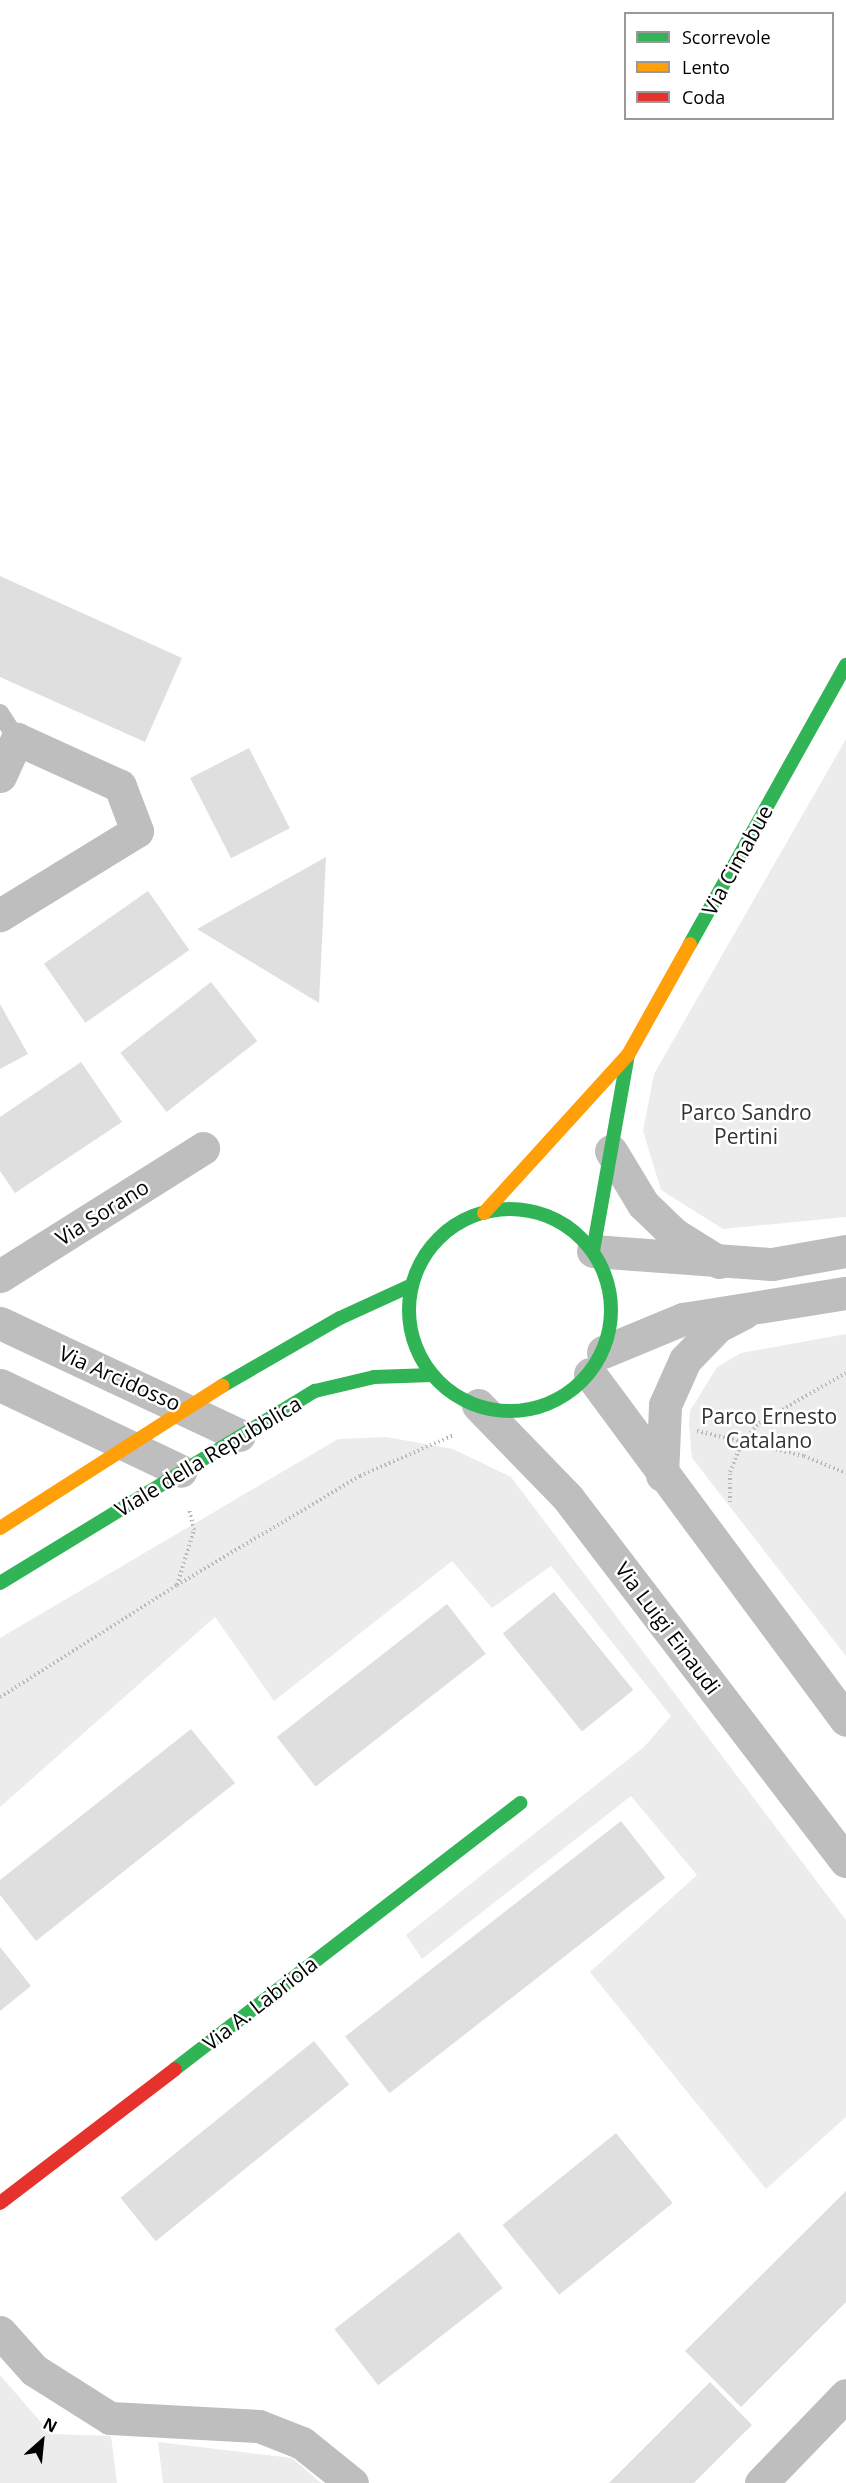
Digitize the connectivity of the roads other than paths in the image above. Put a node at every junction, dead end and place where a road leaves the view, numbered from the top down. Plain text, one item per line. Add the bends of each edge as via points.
1 (846, 665) edge
2 (9, 726) edge
3 (0, 776) edge
4 (0, 915) edge
5 (628, 1055) junction
6 (203, 1148) dead end
7 (611, 1151) junction
8 (484, 1213) junction
9 (592, 1251) junction
10 (846, 1251) edge
11 (720, 1263) junction
12 (0, 1275) edge
13 (412, 1285) junction
14 (846, 1293) edge
15 (759, 1305) junction
16 (0, 1323) edge
17 (596, 1363) junction
18 (432, 1375) junction
19 (0, 1385) edge
20 (478, 1405) junction
21 (184, 1408) junction
22 (239, 1435) junction
23 (131, 1446) junction
24 (663, 1475) junction
25 (184, 1487) junction
26 (0, 1528) edge
27 (0, 1583) edge
28 (846, 1720) edge
29 (520, 1803) dead end
30 (846, 1861) edge
31 (0, 2203) edge
32 (0, 2332) edge
33 (846, 2395) edge
34 (352, 2483) edge
35 (761, 2483) edge

1 - 5 main road, Via Cimabue
2 - 3 street
2 - 4 street via 120,786 137,831
5 - 7 main road, Via Cimabue
5 - 8 main road, Via Cimabue
6 - 12 street, Via Sorano
7 - 9 main road, Via Cimabue
7 - 11 street via 643,1204 674,1234
8 - 9 main road via 534,1212 557,1220
8 - 13 main road via 448,1231 433,1245
9 - 11 street
9 - 17 main road via 610,1294 611,1321
10 - 11 street via 772,1264
13 - 18 main road via 411,1327
13 - 21 main road via 340,1318
14 - 15 street
15 - 17 street via 683,1319
15 - 24 street via 718,1326 685,1360 665,1405
16 - 21 street, Via Arcidosso
17 - 20 main road via 552,1403 526,1411
17 - 24 street
18 - 20 main road
18 - 22 main road, Viale della Repubblica via 374,1377 315,1391
19 - 23 street
20 - 30 street, Via Luigi Einaudi via 568,1498
21 - 22 street, Via Arcidosso
21 - 23 main road
22 - 25 main road, Viale della Repubblica
23 - 25 street
23 - 26 main road
24 - 28 street
25 - 27 main road, Viale della Repubblica
29 - 31 main road, Via A. Labriola
32 - 34 street via 34,2370 110,2418 259,2426 303,2443
33 - 35 street

